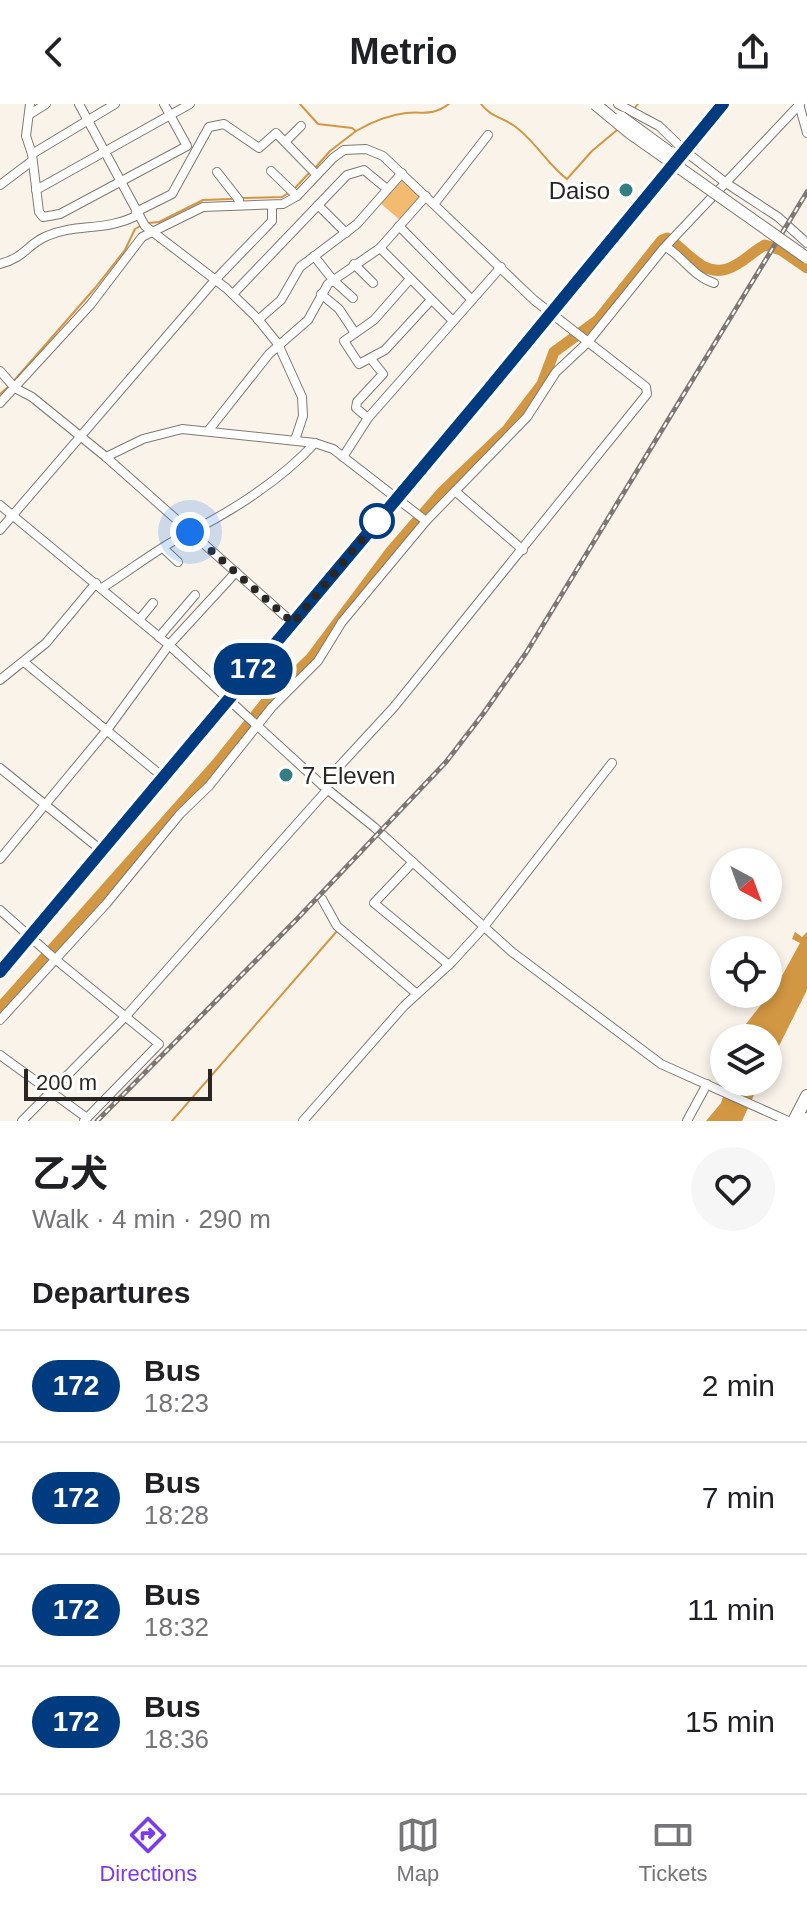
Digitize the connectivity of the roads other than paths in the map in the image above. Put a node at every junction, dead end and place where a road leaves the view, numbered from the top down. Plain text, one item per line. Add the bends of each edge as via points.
1 (46, 104) edge
2 (79, 104) edge
3 (115, 104) edge
4 (164, 104) edge
5 (190, 104) edge
6 (595, 104) edge
7 (605, 104) edge
8 (618, 104) edge
9 (723, 104) edge
10 (800, 104) edge
11 (30, 109) edge
12 (171, 116) junction
13 (88, 120) junction
14 (301, 126) dead end
15 (807, 133) edge
16 (488, 135) dead end
17 (285, 142) junction
18 (187, 146) junction
19 (686, 152) junction
20 (107, 153) junction
21 (193, 156) junction
22 (32, 158) junction
23 (271, 171) dead end
24 (217, 172) dead end
25 (402, 173) junction
26 (317, 175) junction
27 (122, 181) junction
28 (726, 183) junction
29 (0, 185) edge
30 (387, 189) junction
31 (36, 190) junction
32 (297, 196) junction
33 (426, 196) junction
34 (435, 203) junction
35 (240, 205) junction
36 (272, 205) junction
37 (318, 205) junction
38 (142, 221) junction
39 (399, 226) junction
40 (346, 233) junction
41 (807, 243) edge
42 (666, 247) junction
43 (380, 248) junction
44 (807, 250) edge
45 (314, 256) junction
46 (807, 258) edge
47 (0, 264) edge
48 (354, 264) junction
49 (501, 267) junction
50 (410, 279) junction
51 (215, 280) junction
52 (333, 280) junction
53 (373, 283) dead end
54 (714, 283) dead end
55 (233, 294) junction
56 (321, 294) junction
57 (353, 298) dead end
58 (431, 300) junction
59 (472, 300) junction
60 (551, 314) junction
61 (258, 320) junction
62 (453, 321) junction
63 (355, 333) junction
64 (588, 342) junction
65 (278, 344) junction
66 (371, 359) junction
67 (0, 371) edge
68 (12, 385) junction
69 (0, 403) edge
70 (368, 418) junction
71 (208, 431) junction
72 (80, 436) junction
73 (295, 440) junction
74 (315, 443) junction
75 (106, 457) junction
76 (343, 457) junction
77 (455, 491) junction
78 (396, 498) junction
79 (0, 505) edge
80 (12, 516) junction
81 (426, 521) junction
82 (0, 530) edge
83 (190, 532) junction
84 (164, 549) junction
85 (523, 550) junction
86 (178, 562) dead end
87 (236, 572) junction
88 (99, 586) junction
89 (195, 595) dead end
90 (153, 603) dead end
91 (139, 620) junction
92 (293, 623) junction
93 (159, 637) junction
94 (169, 645) junction
95 (24, 662) junction
96 (0, 680) edge
97 (228, 699) junction
98 (257, 727) junction
99 (107, 730) junction
100 (612, 763) dead end
101 (0, 768) edge
102 (163, 777) junction
103 (324, 787) junction
104 (46, 806) junction
105 (101, 850) junction
106 (0, 859) edge
107 (413, 862) junction
108 (322, 899) dead end
109 (0, 910) edge
110 (483, 928) junction
111 (30, 935) junction
112 (55, 959) junction
113 (449, 965) junction
114 (0, 972) edge
115 (417, 994) junction
116 (126, 1016) junction
117 (0, 1020) edge
118 (0, 1055) edge
119 (710, 1085) joint
120 (50, 1092) junction
121 (734, 1096) edge
122 (807, 1096) edge
123 (86, 1119) edge
124 (22, 1121) edge
125 (303, 1121) edge
126 (687, 1121) edge
127 (791, 1121) edge

1 - 11 street
2 - 13 street
3 - 13 street
4 - 12 street
5 - 12 street
6 - 46 main road, bridge
7 - 44 main road, bridge
8 - 19 street via 659,126
9 - 19 main road
10 - 15 street
10 - 28 street
11 - 22 street via 26,136
12 - 18 street
12 - 20 street
13 - 20 street
13 - 22 street
14 - 17 street
16 - 34 street
17 - 21 street via 276,133 259,148 224,124 209,127
17 - 26 street
18 - 21 street
18 - 27 street
19 - 28 street
19 - 60 main road
20 - 27 street
20 - 31 street
21 - 38 street via 172,194
22 - 29 street
22 - 31 street
23 - 32 street
24 - 35 street
25 - 26 street via 383,156 354,149 344,150
25 - 30 street
25 - 33 street
26 - 32 street
27 - 31 street via 60,214 43,217
27 - 38 street
28 - 41 street
28 - 42 street
30 - 37 street via 369,172 357,170
30 - 40 street
32 - 36 street
33 - 34 street
33 - 39 street
34 - 49 street
35 - 36 street
35 - 38 street
36 - 51 street via 272,221
37 - 40 street
37 - 55 street
38 - 47 street via 49,234 21,257
38 - 51 street
38 - 68 street via 137,242 91,304
39 - 43 street
39 - 59 street
40 - 45 street
42 - 54 street via 697,276
42 - 64 street
43 - 48 street
43 - 50 street
45 - 52 street
45 - 61 street via 300,267 281,300
48 - 52 street
48 - 53 street
49 - 59 street
49 - 60 street
50 - 58 street
50 - 63 street via 374,320
51 - 55 street
51 - 72 street
52 - 56 street
52 - 57 street
55 - 61 street
56 - 63 street
56 - 65 street via 308,320
58 - 62 street
58 - 66 street
59 - 62 street
60 - 64 street
60 - 78 main road
61 - 65 street
62 - 70 street
63 - 66 street via 344,341 359,364
64 - 77 street via 556,372 527,417
64 - 85 street via 648,390
65 - 71 street
65 - 73 street via 302,397 303,416
66 - 70 street via 383,374 357,402 356,408
67 - 68 street
68 - 69 street
68 - 72 street
70 - 76 street
71 - 73 street
71 - 75 street via 162,432
72 - 75 street
72 - 80 street
73 - 74 street
74 - 76 street
74 - 83 street via 220,517
75 - 83 street
76 - 78 street
77 - 81 street
77 - 85 street
78 - 81 street
78 - 92 main road
79 - 80 street
80 - 82 street
80 - 88 street
81 - 98 street via 342,622 318,661
83 - 84 street
83 - 87 street
84 - 86 street
84 - 88 street
85 - 103 street
87 - 92 street
87 - 94 street
88 - 91 street
88 - 95 street
89 - 93 street
90 - 91 street
91 - 93 street
92 - 97 main road
93 - 94 street
94 - 97 street
94 - 99 street
95 - 96 street
95 - 99 street
97 - 98 street
97 - 102 main road
98 - 103 street
98 - 112 street
99 - 102 street
99 - 104 street
100 - 110 street
101 - 104 street
102 - 105 main road
103 - 107 street
103 - 116 street
104 - 105 street
104 - 106 street
105 - 111 main road
107 - 110 street
107 - 113 street via 374,903
108 - 115 street via 337,926
109 - 111 street
110 - 113 street
110 - 119 street via 644,1052
111 - 112 street
111 - 114 main road
112 - 116 street
112 - 117 street
113 - 115 street
115 - 125 street
116 - 120 street
116 - 123 street via 159,1047
118 - 120 street
119 - 126 street
120 - 123 street
120 - 124 street
121 - 127 street
122 - 127 highway

